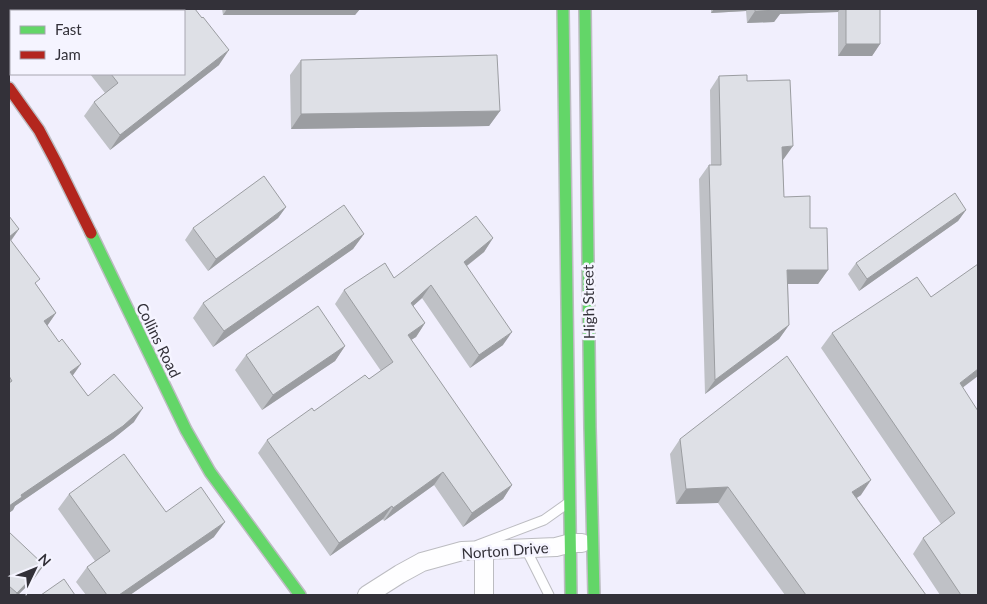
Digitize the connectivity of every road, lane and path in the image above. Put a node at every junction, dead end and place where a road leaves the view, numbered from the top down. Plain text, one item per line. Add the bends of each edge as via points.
1 (564, 9) edge
2 (584, 9) edge
3 (9, 88) edge
4 (570, 501) junction
5 (571, 543) junction
6 (592, 543) junction
7 (526, 548) junction
8 (484, 550) junction
9 (462, 551) junction
10 (300, 595) edge
11 (368, 595) edge
12 (484, 595) edge
13 (548, 595) edge
14 (571, 595) edge
15 (594, 595) edge

1 - 4 main road, High Street
2 - 6 main road, High Street
3 - 10 main road, Collins Road via 39,130 56,162 186,430 210,472
4 - 5 main road, High Street
4 - 9 lane via 544,520
5 - 6 street, Norton Drive
5 - 7 street, Norton Drive
5 - 14 main road, High Street
6 - 15 main road, High Street
7 - 8 street, Norton Drive
7 - 13 lane
8 - 9 street, Norton Drive
8 - 12 street
9 - 11 street, Norton Drive via 422,562

